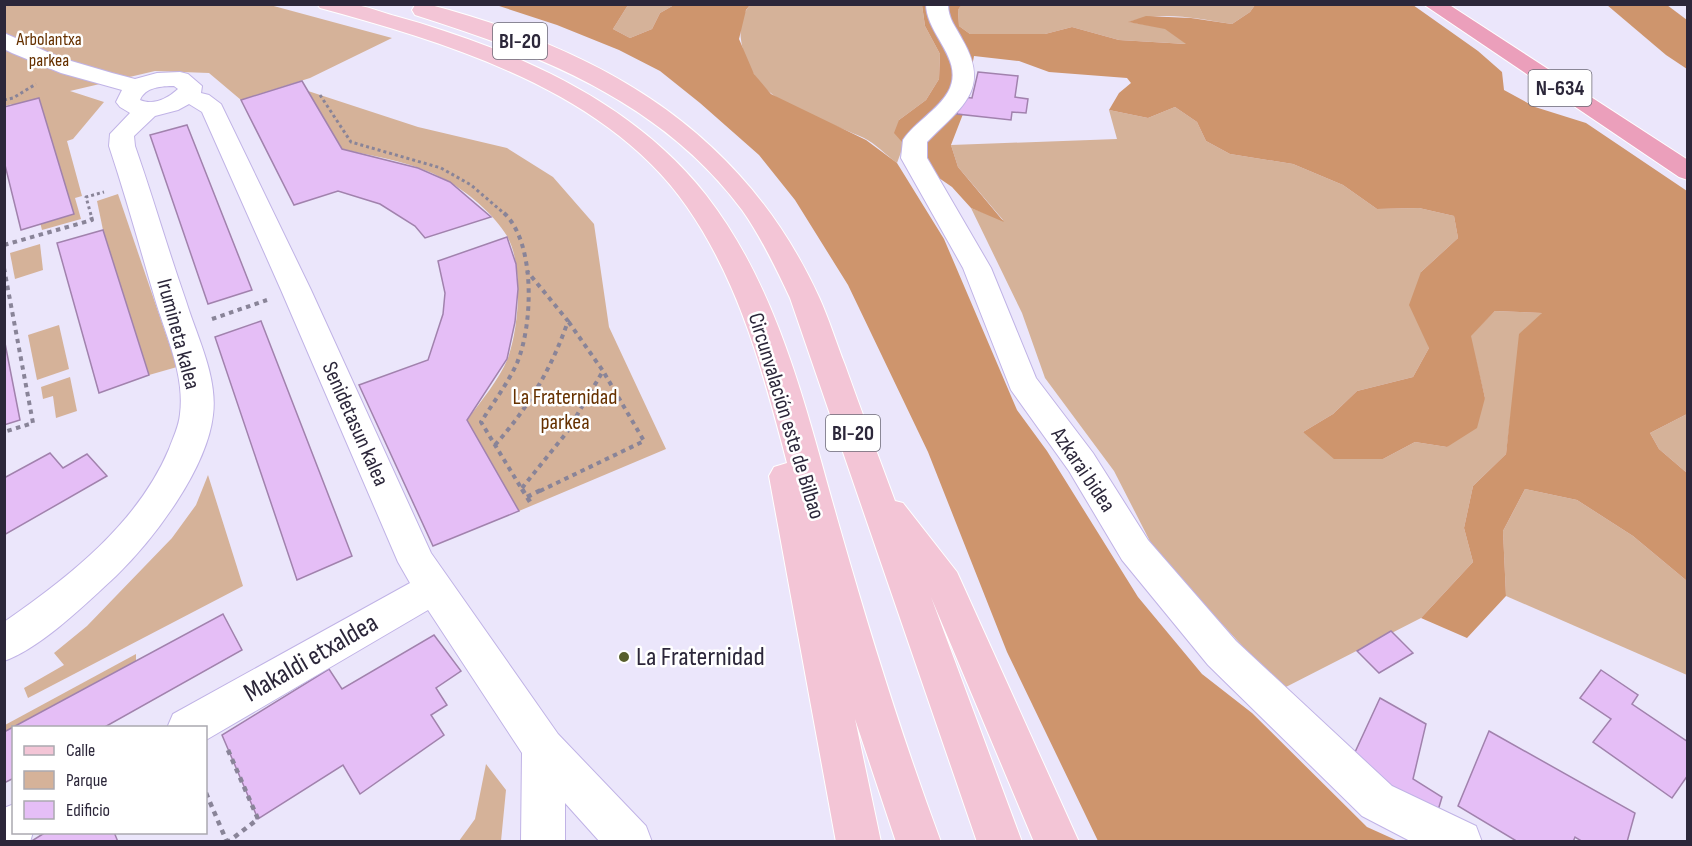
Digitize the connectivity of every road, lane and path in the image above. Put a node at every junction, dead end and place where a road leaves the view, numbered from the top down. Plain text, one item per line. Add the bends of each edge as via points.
1 (327, 4) edge
2 (937, 4) edge
3 (1433, 4) edge
4 (1467, 4) edge
5 (407, 13) edge
6 (4, 40) edge
7 (36, 84) dead end
8 (320, 95) dead end
9 (143, 98) junction
10 (4, 100) edge
11 (1688, 146) edge
12 (1688, 172) edge
13 (92, 220) dead end
14 (4, 245) edge
15 (4, 268) edge
16 (527, 271) junction
17 (743, 285) junction
18 (277, 297) dead end
19 (568, 321) junction
20 (180, 330) junction
21 (603, 370) junction
22 (4, 432) edge
23 (495, 445) junction
24 (522, 488) junction
25 (873, 491) junction
26 (527, 497) junction
27 (532, 505) dead end
28 (434, 588) junction
29 (4, 644) edge
30 (192, 726) edge
31 (226, 746) dead end
32 (543, 748) junction
33 (207, 795) edge
34 (227, 842) edge
35 (543, 842) edge
36 (630, 842) edge
37 (859, 842) edge
38 (918, 842) edge
39 (1000, 842) edge
40 (1057, 842) edge
41 (1460, 842) edge

1 - 5 main road, Circunvalación este de Bilbao / BI-20
2 - 41 street, Azkarai bidea via 940,22 961,57 963,91 915,140 914,158 977,268 1022,382 1081,462 1136,550 1222,653 1377,801
3 - 12 highway, N-634
4 - 11 highway, N-634
5 - 17 main road, Circunvalación este de Bilbao / BI-20 via 466,47 582,100 624,129 664,162 697,198 725,242
5 - 25 main road, Circunvalación este de Bilbao / BI-20 via 527,43 615,84 651,107 719,166 766,226 805,298
6 - 9 street via 22,51
7 - 10 path
8 - 16 path via 351,142 441,168 491,201 509,218 519,237
9 - 20 street, Irumineta kalea via 122,134 122,146
9 - 28 street, Senidetasun kalea via 169,105 186,96 201,100 212,109 416,562
13 - 14 path
15 - 22 path via 33,423
16 - 19 path
16 - 23 path via 527,326 517,363 482,422
17 - 37 main road via 770,392
17 - 38 main road, Circunvalación este de Bilbao / BI-20 via 769,345 879,726
18 - 20 path
19 - 21 path
19 - 23 path via 560,346 523,415
20 - 29 street, Irumineta kalea via 193,372 197,413 185,452 164,493 96,572 57,607
21 - 24 path via 549,460
21 - 26 path via 644,441
23 - 24 path
24 - 26 path
25 - 39 main road, Circunvalación este de Bilbao / BI-20
25 - 40 main road via 944,583
26 - 27 path
28 - 30 street, Makaldi etxaldea
28 - 32 street, Senidetasun kalea
31 - 34 path via 258,819
32 - 35 street
32 - 36 street, Senidetasun kalea
33 - 34 path

